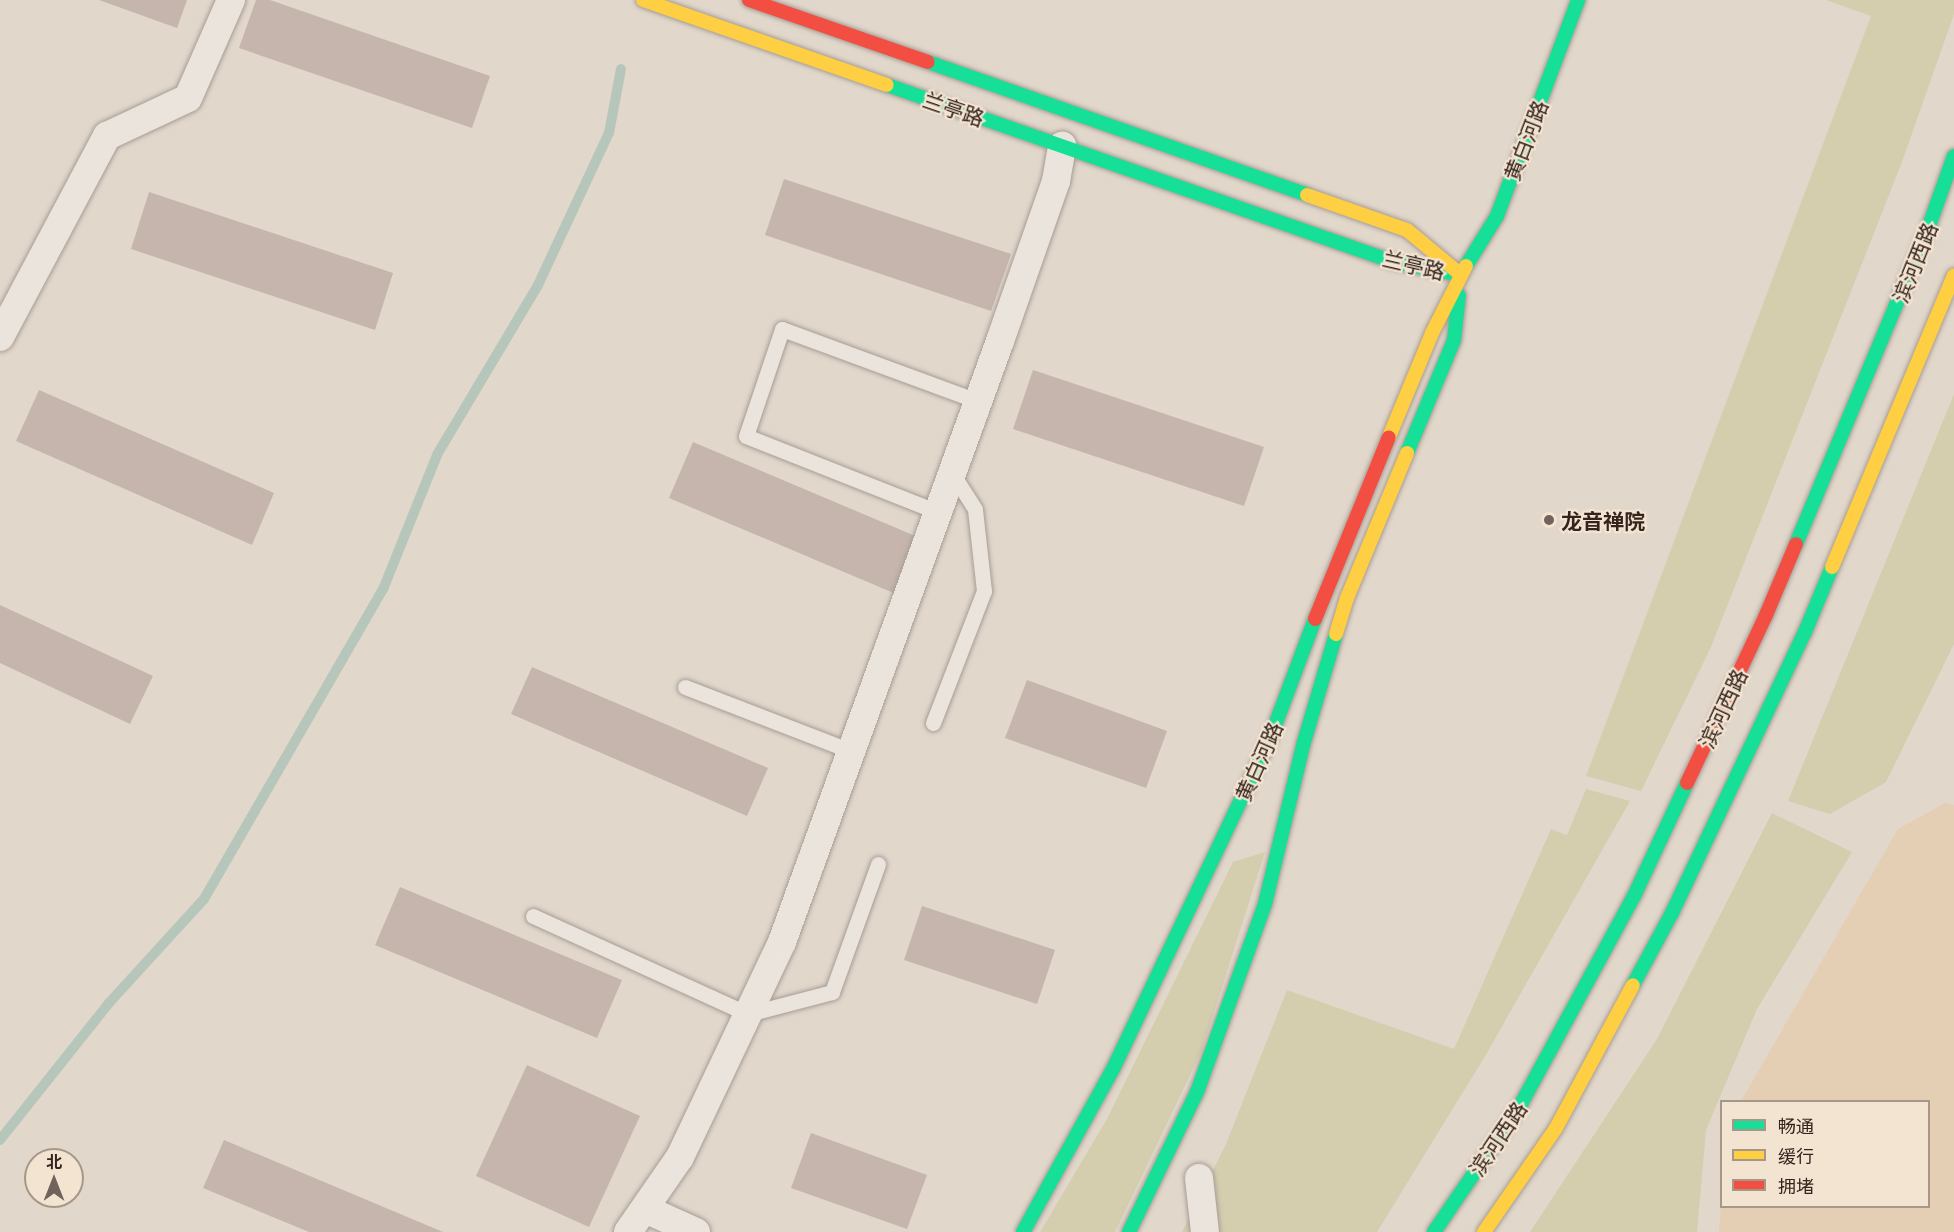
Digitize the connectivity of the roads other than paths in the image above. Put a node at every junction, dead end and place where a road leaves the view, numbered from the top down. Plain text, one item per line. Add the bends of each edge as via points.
1 (231, 0) edge
2 (643, 0) edge
3 (749, 0) edge
4 (1578, 0) edge
5 (1062, 146) junction
6 (1954, 156) edge
7 (1470, 234) dead end
8 (1461, 275) junction
9 (1954, 275) edge
10 (0, 337) edge
11 (978, 401) junction
12 (952, 473) junction
13 (938, 512) junction
14 (685, 687) dead end
15 (933, 723) dead end
16 (851, 751) junction
17 (878, 864) dead end
18 (533, 916) dead end
19 (748, 1014) junction
20 (1199, 1178) dead end
21 (645, 1209) junction
22 (628, 1232) edge
23 (696, 1232) edge
24 (1023, 1232) edge
25 (1129, 1232) edge
26 (1205, 1232) edge
27 (1434, 1232) edge
28 (1485, 1232) edge

1 - 10 street via 188,98 107,136
2 - 5 street, 兰亭路
3 - 8 street, 兰亭路 via 1407,230
4 - 8 street, 黄白河路 via 1497,216
5 - 8 street, 兰亭路 via 1394,262
5 - 11 street via 1056,181
6 - 27 street, 滨河西路 via 1930,223 1766,615 1635,894 1520,1106
7 - 8 street, 黄白河路
8 - 24 street, 黄白河路 via 1409,386 1271,736 1114,1067
8 - 25 street, 黄白河路 via 1454,340 1347,598 1304,742 1265,904 1197,1092
9 - 28 street, 滨河西路 via 1805,632 1672,913 1556,1128
11 - 12 street
11 - 13 lane via 782,329 747,436
12 - 13 street
12 - 15 lane via 975,509 984,591
13 - 16 street
14 - 16 lane
16 - 19 street via 782,942
17 - 19 lane via 832,992
18 - 19 lane
19 - 21 street via 681,1157
20 - 26 street
21 - 22 street
21 - 23 street

